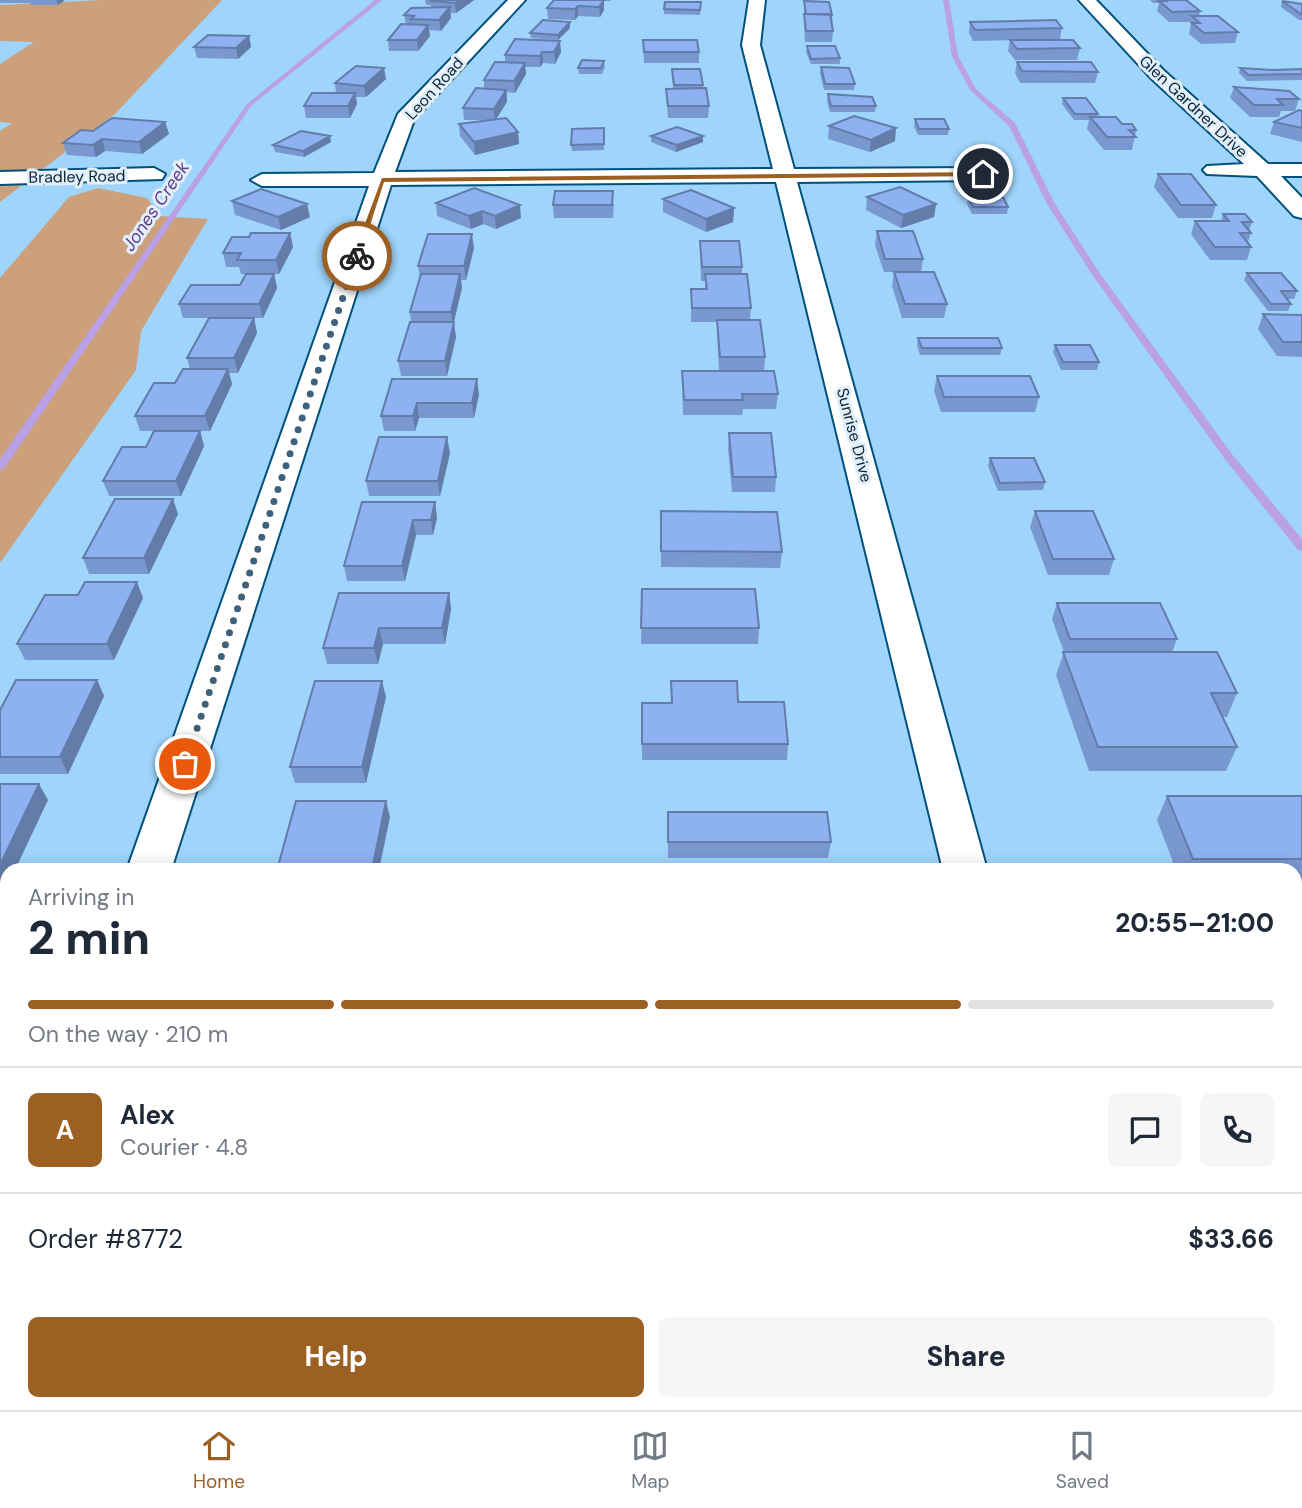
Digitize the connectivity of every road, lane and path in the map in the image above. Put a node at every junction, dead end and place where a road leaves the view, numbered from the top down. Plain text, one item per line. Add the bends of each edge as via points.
1 (517, 0) edge
2 (757, 0) edge
3 (1087, 0) edge
4 (1214, 170) dead end
5 (1263, 170) junction
6 (1302, 170) edge
7 (154, 174) dead end
8 (983, 174) dead end
9 (787, 176) junction
10 (0, 178) edge
11 (262, 180) dead end
12 (382, 180) junction
13 (1302, 211) edge
14 (151, 863) edge
15 (963, 863) edge

1 - 12 street, Leon Road via 405,118
2 - 9 street, Sunrise Drive via 751,45
3 - 5 street, Glen Gardner Drive via 1157,74
4 - 5 street
5 - 6 street
5 - 13 street, Glen Gardner Drive
7 - 10 street, Bradley Road
8 - 9 street
9 - 12 street
9 - 15 street, Sunrise Drive
11 - 12 street
12 - 14 street, Leon Road

